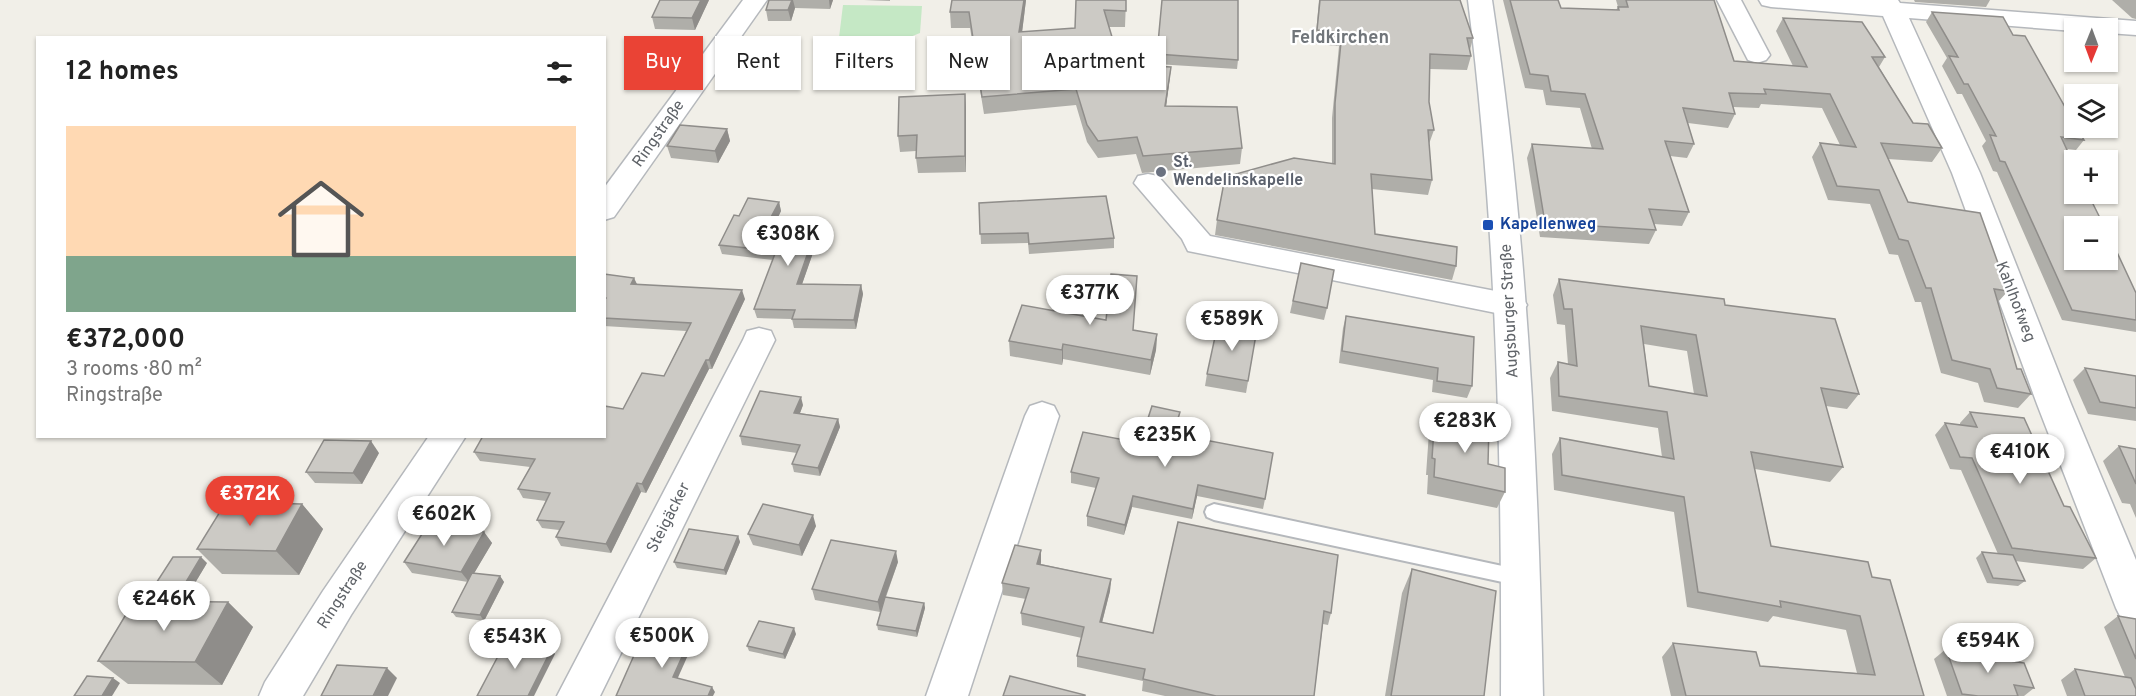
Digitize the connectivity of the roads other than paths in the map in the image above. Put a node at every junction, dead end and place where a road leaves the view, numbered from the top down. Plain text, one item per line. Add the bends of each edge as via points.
1 (755, 0) edge
2 (1480, 0) edge
3 (1729, 0) edge
4 (1772, 0) edge
5 (2092, 0) edge
6 (1890, 5) edge
7 (2129, 28) edge
8 (1756, 55) dead end
9 (1148, 183) dead end
10 (606, 207) edge
11 (1511, 305) junction
12 (759, 340) dead end
13 (1042, 416) dead end
14 (448, 438) edge
15 (1214, 513) dead end
16 (1522, 578) junction
17 (2136, 609) edge
18 (280, 696) edge
19 (578, 696) edge
20 (947, 696) edge
21 (1522, 696) edge

1 - 10 street, Ringstraße
2 - 11 street, Augsburger Straße via 1494,90
3 - 8 street
4 - 6 street
5 - 7 street
6 - 7 street
6 - 17 street, Kahlhofweg via 1966,173
9 - 11 street via 1199,244
11 - 16 street, Augsburger Straße
12 - 19 street, Steigäcker
13 - 20 street
14 - 18 street, Ringstraße
15 - 16 lane
16 - 21 street, Augsburger Straße

